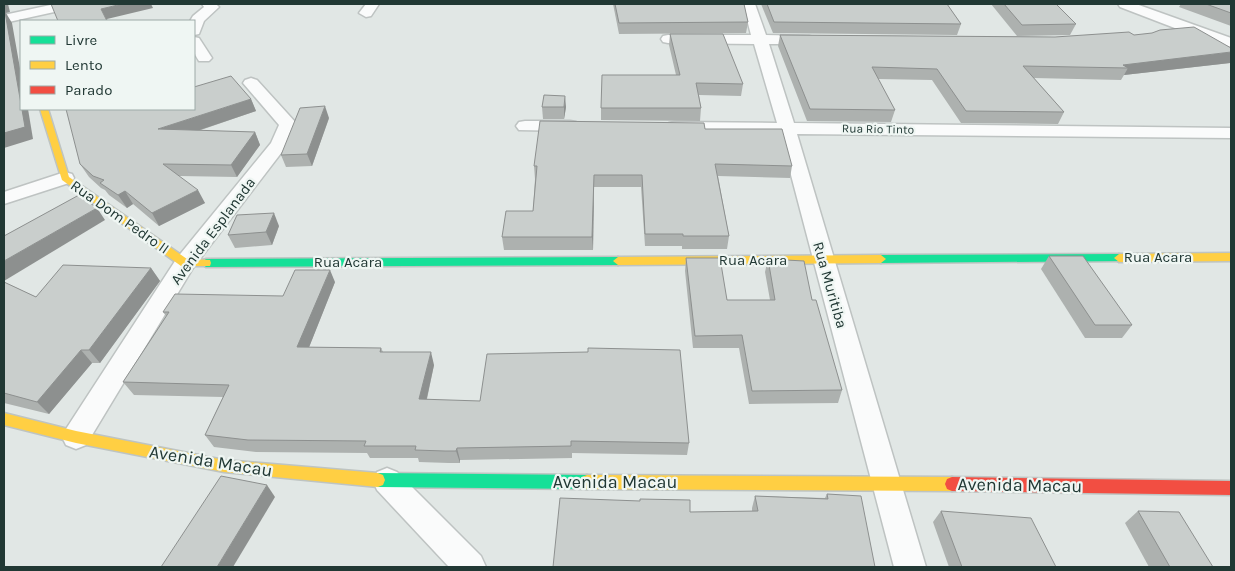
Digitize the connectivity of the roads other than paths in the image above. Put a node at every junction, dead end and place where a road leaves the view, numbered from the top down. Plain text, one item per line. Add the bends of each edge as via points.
1 (72, 4) edge
2 (208, 4) edge
3 (749, 4) edge
4 (1125, 4) edge
5 (4, 5) edge
6 (10, 18) edge
7 (195, 28) edge
8 (1198, 32) junction
9 (20, 33) edge
10 (1168, 34) edge
11 (668, 39) edge
12 (758, 40) junction
13 (826, 40) edge
14 (195, 43) edge
15 (1231, 43) edge
16 (204, 58) dead end
17 (251, 83) dead end
18 (44, 110) edge
19 (525, 126) dead end
20 (583, 126) edge
21 (661, 127) edge
22 (787, 128) junction
23 (1231, 133) edge
24 (65, 178) junction
25 (4, 198) edge
26 (1231, 257) edge
27 (822, 259) junction
28 (185, 264) junction
29 (4, 419) edge
30 (76, 437) junction
31 (387, 481) junction
32 (886, 483) junction
33 (1231, 488) edge
34 (470, 567) edge
35 (910, 567) edge

1 - 6 street
2 - 7 street via 212,7 198,19
3 - 12 street, Rua Muritiba
4 - 8 street
5 - 6 street
6 - 9 street
8 - 10 street
8 - 15 street
11 - 12 street
12 - 13 street
12 - 22 street, Rua Muritiba
14 - 16 street
17 - 28 street, Avenida Esplanada via 288,124 279,144
18 - 24 street, Rua Dom Pedro II
19 - 20 street
21 - 22 street, Rua Rio Tinto
22 - 23 street, Rua Rio Tinto
22 - 27 street, Rua Muritiba
24 - 25 street
24 - 28 street, Rua Dom Pedro II
26 - 27 street, Rua Acara
27 - 28 street, Rua Acara
27 - 32 street, Rua Muritiba
28 - 30 street, Avenida Esplanada
29 - 30 street, Avenida Macau
30 - 31 street, Avenida Macau via 224,466
31 - 32 street, Avenida Macau
31 - 34 street
32 - 33 street, Avenida Macau
32 - 35 street, Rua Muritiba

